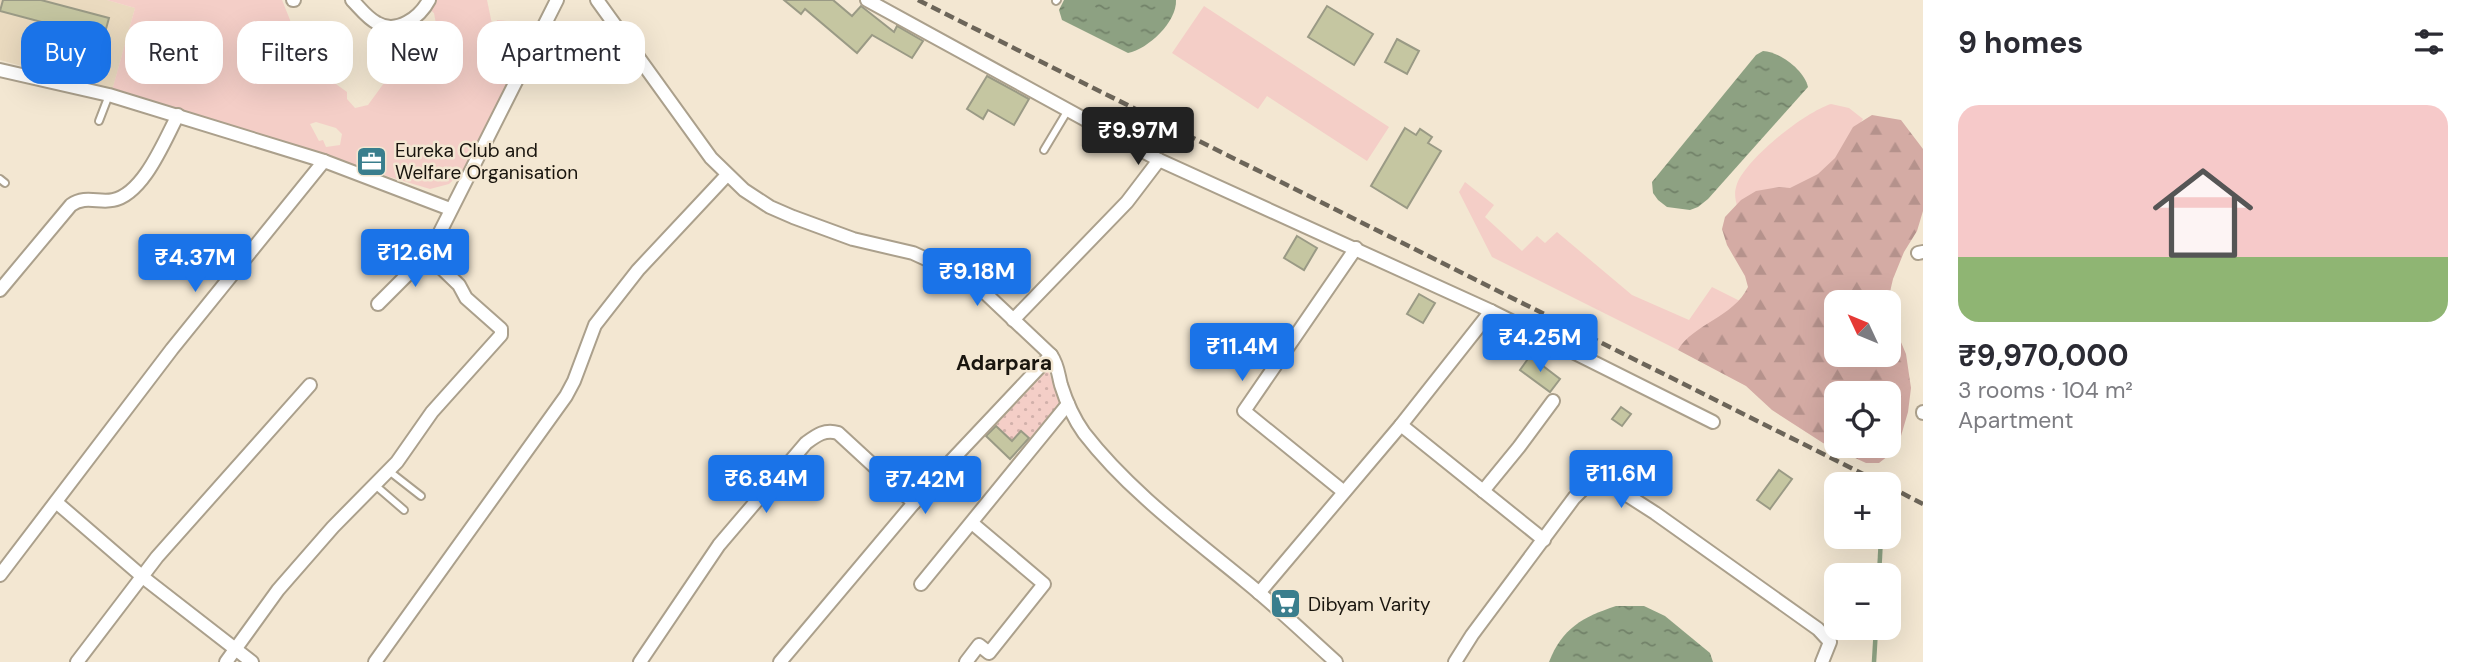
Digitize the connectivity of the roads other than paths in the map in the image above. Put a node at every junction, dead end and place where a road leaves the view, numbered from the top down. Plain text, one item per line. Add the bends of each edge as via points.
1 (352, 0) edge
2 (429, 0) edge
3 (557, 0) edge
4 (597, 0) edge
5 (867, 0) edge
6 (0, 70) edge
7 (109, 94) junction
8 (1068, 110) junction
9 (178, 115) junction
10 (99, 121) dead end
11 (1044, 150) dead end
12 (1159, 160) junction
13 (324, 161) junction
14 (727, 174) junction
15 (450, 209) junction
16 (1356, 248) junction
17 (430, 252) junction
18 (0, 290) edge
19 (378, 304) dead end
20 (1491, 312) junction
21 (1013, 320) junction
22 (1051, 355) junction
23 (310, 385) dead end
24 (1553, 401) dead end
25 (1068, 404) junction
26 (1713, 422) dead end
27 (1401, 425) junction
28 (389, 471) junction
29 (375, 485) junction
30 (1483, 491) junction
31 (1344, 492) junction
32 (421, 496) dead end
33 (56, 502) junction
34 (914, 503) junction
35 (404, 510) dead end
36 (972, 523) junction
37 (1544, 540) junction
38 (0, 575) edge
39 (144, 578) junction
40 (920, 584) dead end
41 (1259, 593) junction
42 (237, 648) junction
43 (1330, 660) edge
44 (77, 662) edge
45 (226, 662) edge
46 (252, 662) edge
47 (375, 662) edge
48 (640, 662) edge
49 (780, 662) edge
50 (966, 662) edge
51 (1455, 662) edge
52 (1822, 662) edge

1 - 2 street via 387,27 415,18
3 - 15 street
4 - 14 street
5 - 8 street
6 - 7 street
7 - 9 street
7 - 10 lane
8 - 11 lane
8 - 12 street
9 - 13 street
9 - 18 street via 140,182 113,200 78,200 71,205
12 - 16 street
12 - 21 street via 1128,202
13 - 15 street
13 - 33 street
14 - 21 street via 770,207 793,217 940,264 983,291
14 - 47 street via 638,270 595,325 559,406
15 - 17 street
16 - 20 street
16 - 31 street via 1244,411
17 - 19 street
17 - 28 street via 466,298 502,331 432,412
20 - 26 street
20 - 27 street
21 - 22 street
22 - 25 street
22 - 34 street
23 - 39 street
24 - 30 street
25 - 36 street
25 - 41 street via 1082,429 1114,466
27 - 30 street
27 - 31 street
28 - 29 street
28 - 32 lane
29 - 35 lane
29 - 42 street via 278,590
30 - 37 street
31 - 41 street
33 - 38 street
33 - 39 street
34 - 48 street via 838,433 820,433 806,443 719,545
34 - 49 street
36 - 40 street
36 - 50 street via 1044,584 989,653 979,645
37 - 51 street
37 - 52 street via 1582,489 1596,480 1608,482 1818,628 1829,642
39 - 42 street
39 - 44 street
41 - 43 street
42 - 45 street
42 - 46 street

